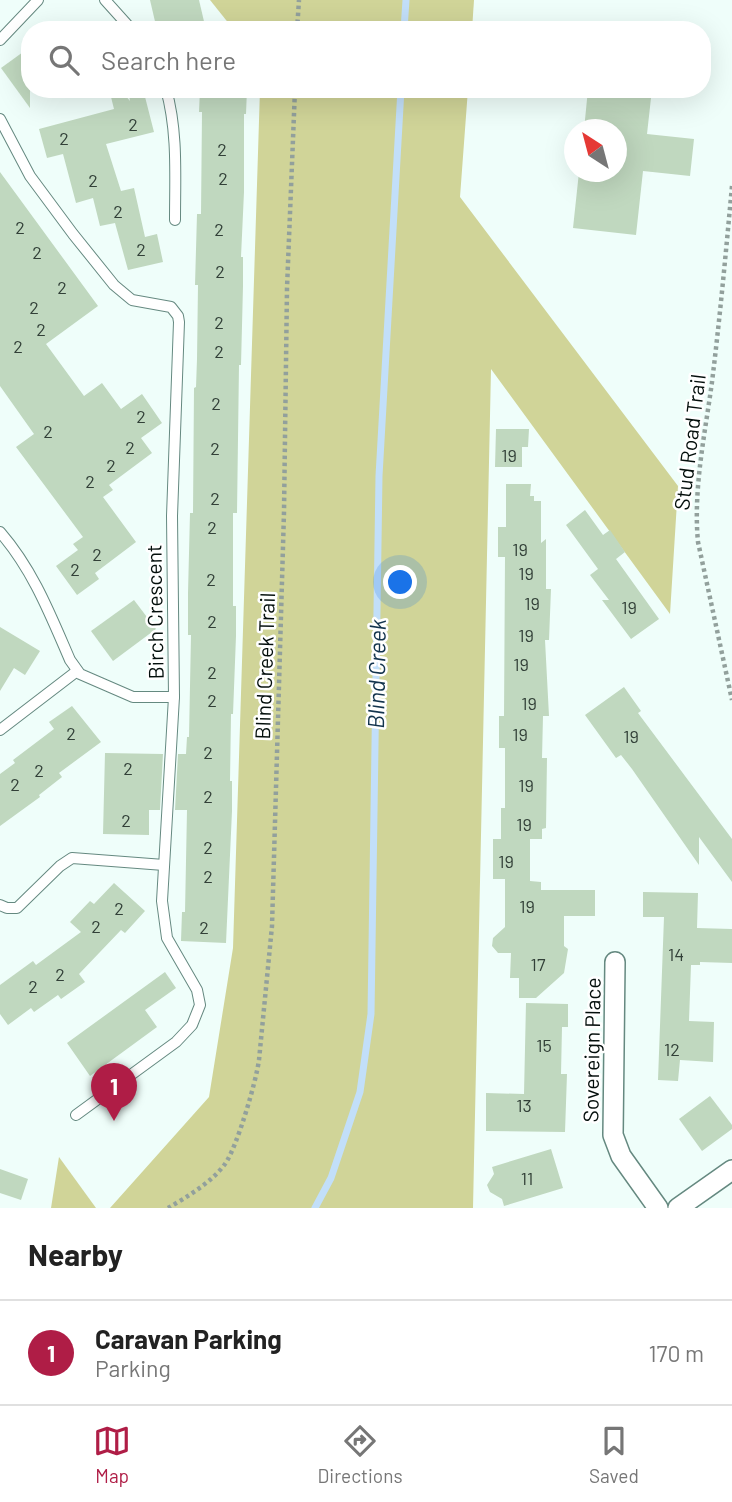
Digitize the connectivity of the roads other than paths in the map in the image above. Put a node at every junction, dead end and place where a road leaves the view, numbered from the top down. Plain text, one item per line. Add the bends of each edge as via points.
1 (38, 0) edge
2 (105, 0) edge
3 (124, 21) edge
4 (0, 40) edge
5 (169, 98) edge
6 (0, 119) edge
7 (174, 220) dead end
8 (0, 532) edge
9 (77, 670) junction
10 (174, 697) junction
11 (0, 730) edge
12 (164, 865) junction
13 (0, 905) edge
14 (615, 962) dead end
15 (76, 1115) dead end
16 (732, 1170) edge
17 (658, 1208) edge
18 (678, 1208) edge

1 - 4 lane
2 - 3 lane
5 - 7 lane via 175,138
6 - 10 lane, Birch Crescent via 30,176 114,285 132,300 165,305 178,316 172,516
8 - 9 lane via 26,564
9 - 10 lane via 133,697
9 - 11 lane
10 - 12 lane, Birch Crescent
12 - 13 lane via 72,858 17,908
12 - 15 lane, Birch Crescent via 165,932 197,990 197,1016 176,1042
14 - 17 street, Sovereign Place via 613,1135 621,1156
16 - 18 street

